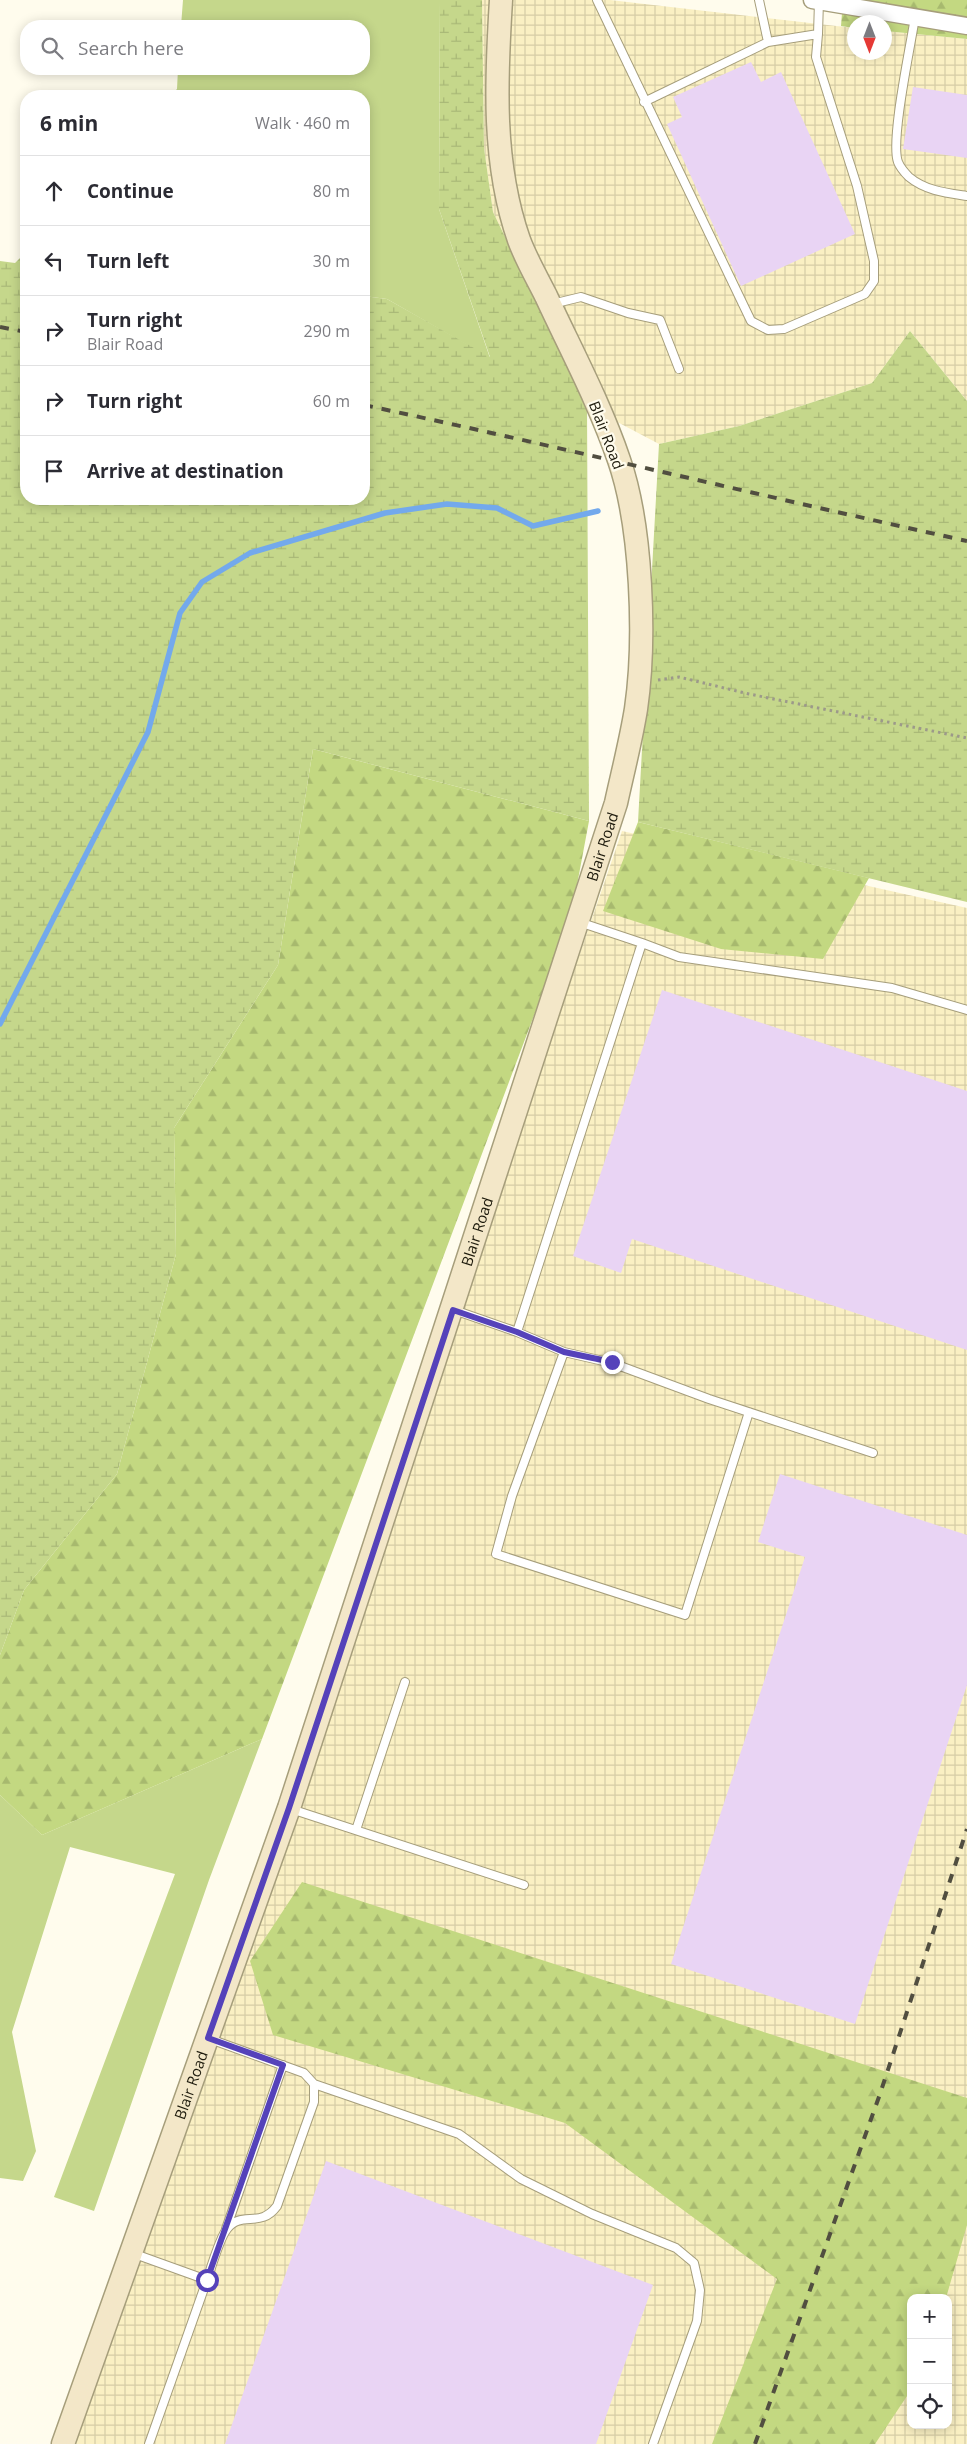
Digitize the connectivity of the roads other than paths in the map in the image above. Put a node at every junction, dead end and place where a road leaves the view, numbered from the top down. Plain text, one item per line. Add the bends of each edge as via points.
1 (500, 0) edge
2 (597, 0) edge
3 (760, 0) edge
4 (815, 1) edge
5 (915, 17) junction
6 (967, 26) edge
7 (818, 34) junction
8 (768, 42) junction
9 (644, 102) junction
10 (967, 196) edge
11 (550, 305) junction
12 (679, 369) dead end
13 (579, 922) junction
14 (642, 943) junction
15 (967, 1010) edge
16 (453, 1310) junction
17 (517, 1332) junction
18 (564, 1352) junction
19 (749, 1412) junction
20 (873, 1453) dead end
21 (405, 1682) dead end
22 (289, 1808) junction
23 (356, 1830) junction
24 (524, 1886) dead end
25 (208, 2038) junction
26 (283, 2065) junction
27 (314, 2084) junction
28 (226, 2229) junction
29 (132, 2253) junction
30 (207, 2280) junction
31 (64, 2444) edge
32 (149, 2444) edge
33 (653, 2444) edge

1 - 11 street, Blair Road via 497,63 502,169 520,241
2 - 9 lane
3 - 8 lane
4 - 5 street
4 - 7 lane
5 - 6 street
5 - 10 lane via 897,128 898,161 908,177 921,185 934,191
7 - 8 lane
7 - 9 lane via 816,57 857,186 874,260 874,280 865,294 784,329 768,330 751,321
8 - 9 lane
11 - 12 lane via 581,298 660,320
11 - 13 street, Blair Road via 620,461 638,558 640,604 636,707 616,803
13 - 14 lane
13 - 16 street, Blair Road
14 - 15 lane via 679,958 892,988
14 - 17 lane
16 - 17 lane
16 - 22 street, Blair Road
17 - 18 lane
18 - 19 lane via 612,1362
18 - 19 lane via 512,1496 496,1554 685,1615
19 - 20 lane
21 - 23 lane
22 - 23 lane
22 - 25 street, Blair Road
23 - 24 lane
25 - 26 lane
25 - 29 street, Blair Road
26 - 27 lane via 304,2072
26 - 28 lane
27 - 28 lane via 314,2102 277,2206 270,2215 237,2221
27 - 33 lane via 459,2134 521,2179 592,2214 676,2248 694,2263 700,2290 697,2321
28 - 30 lane
29 - 30 lane
29 - 31 street, Blair Road
30 - 32 lane

